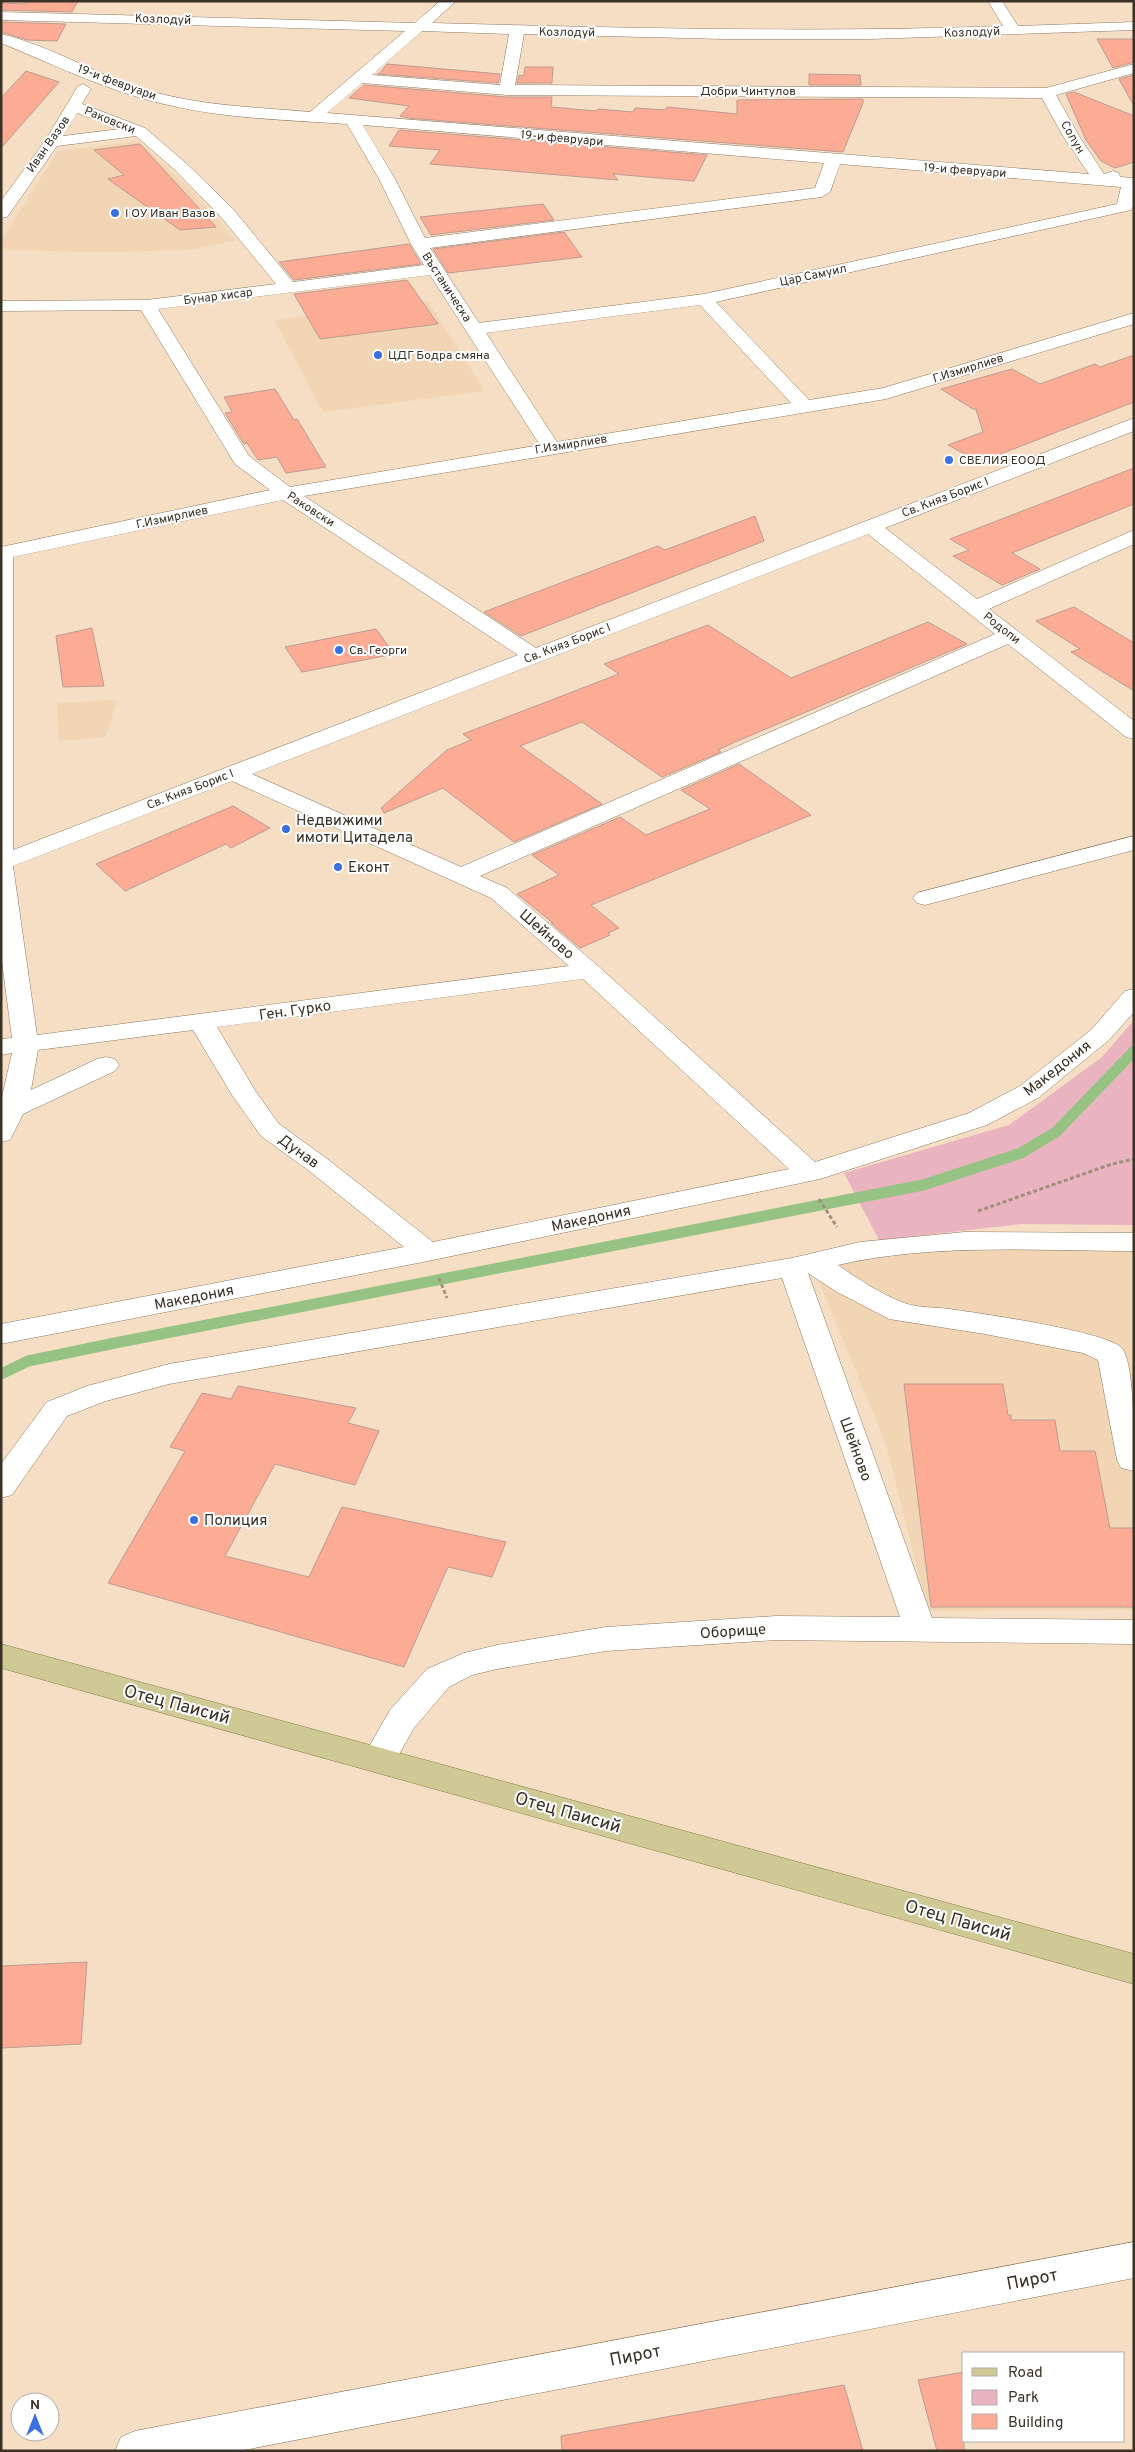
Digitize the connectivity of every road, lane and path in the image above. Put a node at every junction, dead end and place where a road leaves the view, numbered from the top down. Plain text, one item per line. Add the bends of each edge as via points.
1 (103, 1) edge
2 (448, 1) edge
3 (995, 1) edge
4 (1, 16) edge
5 (100, 17) junction
6 (1134, 26) edge
7 (415, 28) junction
8 (1014, 30) junction
9 (517, 31) junction
10 (1, 38) edge
11 (1134, 68) edge
12 (91, 74) junction
13 (358, 78) junction
14 (507, 90) junction
15 (1048, 93) junction
16 (74, 106) junction
17 (312, 118) junction
18 (353, 120) junction
19 (139, 131) junction
20 (52, 142) junction
21 (833, 160) junction
22 (1133, 178) edge
23 (1101, 180) junction
24 (1, 213) edge
25 (419, 244) junction
26 (435, 269) junction
27 (288, 287) junction
28 (704, 299) junction
29 (147, 305) junction
30 (1, 306) edge
31 (1134, 318) edge
32 (474, 329) junction
33 (806, 408) junction
34 (1128, 431) edge
35 (551, 447) junction
36 (286, 493) junction
37 (870, 526) junction
38 (1134, 536) edge
39 (2, 553) edge
40 (976, 607) junction
41 (1011, 635) junction
42 (534, 656) junction
43 (2, 705) edge
44 (1134, 732) edge
45 (232, 773) junction
46 (2, 776) edge
47 (1134, 843) edge
48 (1, 863) edge
49 (462, 875) junction
50 (925, 898) dead end
51 (589, 971) junction
52 (1134, 996) edge
53 (202, 1023) junction
54 (26, 1044) junction
55 (1, 1047) edge
56 (106, 1066) dead end
57 (14, 1108) junction
58 (1, 1134) edge
59 (1134, 1159) edge
60 (812, 1182) junction
61 (833, 1223) dead end
62 (1134, 1242) edge
63 (940, 1244) junction
64 (428, 1252) junction
65 (803, 1265) junction
66 (1, 1334) edge
67 (1123, 1354) edge
68 (1134, 1460) edge
69 (1, 1487) edge
70 (920, 1630) junction
71 (1134, 1632) edge
72 (1, 1656) edge
73 (379, 1759) junction
74 (1134, 1969) edge
75 (1134, 2260) edge
76 (135, 2451) edge

1 - 5 street
2 - 7 street
3 - 8 street
4 - 5 street, Козлодуй
5 - 7 street, Козлодуй
6 - 8 street, Козлодуй
7 - 9 street, Козлодуй
7 - 13 street
8 - 9 street, Козлодуй via 870,35
9 - 14 street
10 - 12 street, 19-и февруари
11 - 15 street, Добри Чинтулов
12 - 16 street, Иван Вазов
12 - 17 street, 19-и февруари via 174,102
13 - 14 street, Добри Чинтулов
13 - 17 street
14 - 15 street, Добри Чинтулов
15 - 23 street, Солун via 1071,136
16 - 19 street, Раковски
16 - 20 street, Иван Вазов
17 - 18 street, 19-и февруари
18 - 21 street, 19-и февруари
18 - 25 street, Въстаническа
19 - 20 street
19 - 27 street, Раковски via 181,166 226,213
20 - 24 street, Иван Вазов via 18,176
21 - 23 street, 19-и февруари
21 - 25 street via 822,192
22 - 23 street, Цар Самуил
22 - 28 street, Цар Самуил via 1125,207
25 - 26 street, Въстаническа
26 - 27 street, Бунар хисар
26 - 32 street, Въстаническа
27 - 29 street, Бунар хисар
28 - 32 street, Цар Самуил
28 - 33 street
29 - 30 street, Бунар хисар
29 - 36 street, Раковски via 242,460
31 - 33 street, Г.Измирлиев via 886,393
32 - 35 street, Въстаническа
33 - 35 street, Г.Измирлиев
34 - 37 street, Св. Княз Борис I
35 - 36 street, Г.Измирлиев
36 - 39 street, Г.Измирлиев
36 - 42 street, Раковски
37 - 40 street, Родопи
37 - 42 street, Св. Княз Борис I
38 - 40 street
39 - 43 street
40 - 41 street, Родопи
41 - 44 street, Родопи
41 - 49 street
42 - 45 street, Св. Княз Борис I
43 - 46 street
45 - 48 street, Св. Княз Борис I
45 - 49 street, Шейново
46 - 48 street
47 - 50 street
48 - 54 street
49 - 51 street, Шейново via 499,893
51 - 53 street, Ген. Гурко
51 - 60 street, Шейново
52 - 60 street, Македония via 1100,1035 1029,1092 978,1120
53 - 54 street, Ген. Гурко
53 - 64 street, Дунав via 270,1130
54 - 55 street, Ген. Гурко
54 - 57 street
56 - 57 street
57 - 58 street
59 - 63 path via 1086,1172 973,1213
60 - 61 path
60 - 64 street, Македония
62 - 63 street via 965,1241
63 - 65 street via 860,1250
64 - 66 street, Македония
65 - 67 street via 899,1312 985,1324 1090,1344
65 - 69 street via 179,1372 97,1393 57,1409
65 - 70 street, Шейново
67 - 68 street
70 - 71 street, Оборище
70 - 73 street, Оборище via 758,1629 606,1639 497,1657 464,1665 438,1678 402,1720
72 - 73 main road, Отец Паисий
73 - 74 main road, Отец Паисий
75 - 76 street, Пирот

